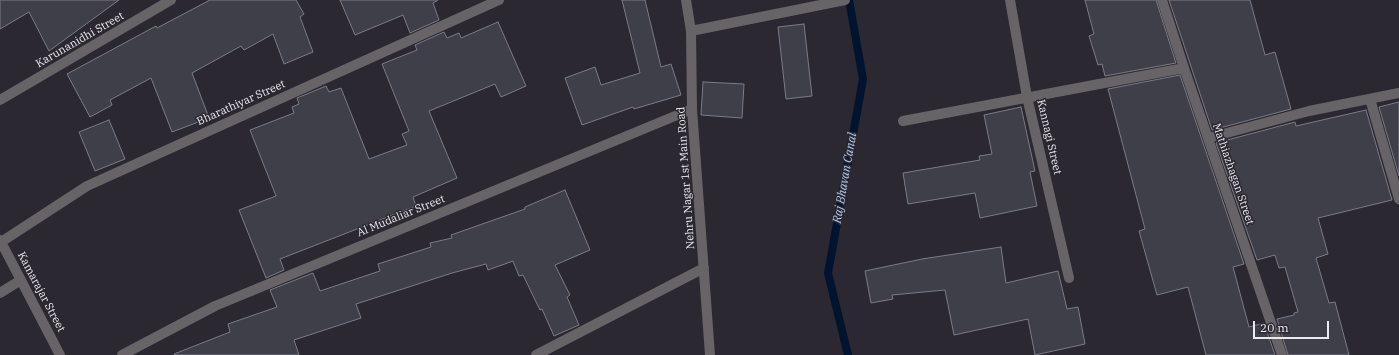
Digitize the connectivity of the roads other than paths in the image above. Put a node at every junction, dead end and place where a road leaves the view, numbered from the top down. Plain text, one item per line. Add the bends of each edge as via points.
1 (171, 0) edge
2 (499, 0) edge
3 (686, 0) edge
4 (1010, 0) edge
5 (1162, 0) edge
6 (841, 1) edge
7 (691, 31) junction
8 (1184, 68) junction
9 (1399, 92) edge
10 (1027, 97) junction
11 (1370, 99) junction
12 (0, 100) edge
13 (692, 108) junction
14 (903, 121) dead end
15 (1208, 138) junction
16 (1399, 199) edge
17 (0, 241) edge
18 (704, 268) junction
19 (1069, 278) dead end
20 (21, 280) junction
21 (0, 293) edge
22 (60, 355) edge
23 (122, 355) edge
24 (536, 355) edge
25 (710, 355) edge
26 (1282, 355) edge

1 - 12 street, Karunanidhi Street
2 - 17 street, Bharathiyar Street via 87,186
3 - 7 street, Nehru Nagar 1st Main Road
4 - 10 street, Kannagi Street
5 - 8 street, Mathiazhagan Street
6 - 7 street
7 - 13 street, Nehru Nagar 1st Main Road
8 - 10 street
8 - 15 street, Mathiazhagan Street
9 - 11 street
10 - 14 street
10 - 19 street, Kannagi Street
11 - 15 street via 1309,111
11 - 16 street
13 - 18 street, Nehru Nagar 1st Main Road
13 - 23 street, Al Mudaliar Street via 215,306
15 - 26 street, Mathiazhagan Street
17 - 20 street, Kamarajar Street
18 - 24 street
18 - 25 street, Nehru Nagar 1st Main Road
20 - 21 street
20 - 22 street, Kamarajar Street

